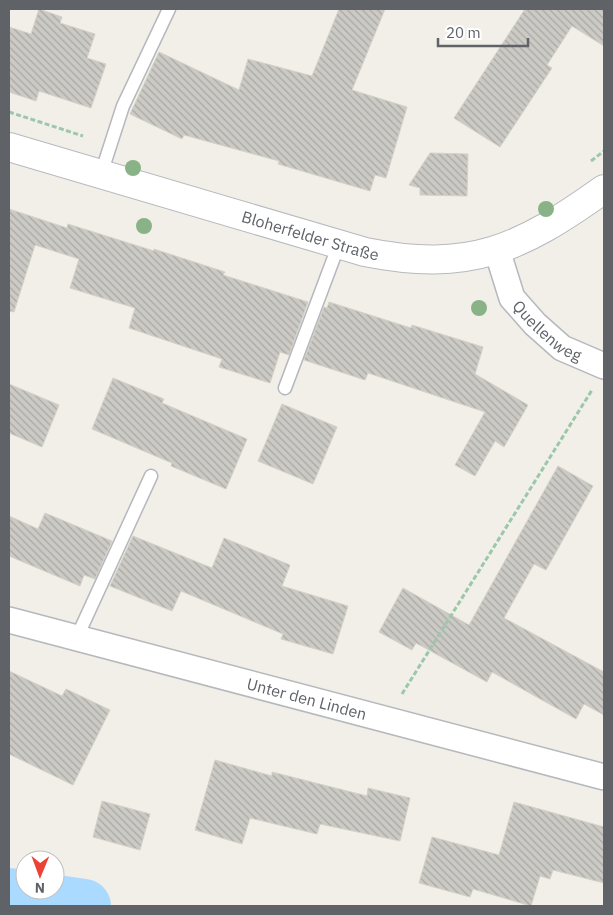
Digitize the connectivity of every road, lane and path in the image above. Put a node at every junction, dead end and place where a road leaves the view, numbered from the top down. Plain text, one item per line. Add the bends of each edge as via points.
1 (169, 9) edge
2 (9, 147) edge
3 (100, 174) junction
4 (604, 189) edge
5 (339, 244) junction
6 (497, 250) junction
7 (599, 377) edge
8 (286, 388) dead end
9 (151, 476) dead end
10 (9, 620) edge
11 (77, 637) junction
12 (388, 718) junction
13 (604, 776) edge

1 - 3 lane via 123,106
2 - 3 street, Bloherfelder Straße
3 - 5 street, Bloherfelder Straße
4 - 6 street, Bloherfelder Straße via 542,230
5 - 6 street, Bloherfelder Straße via 400,259 437,260
5 - 8 lane
6 - 7 street, Quellenweg via 512,298 535,324
7 - 12 path
9 - 11 lane
10 - 11 street, Unter den Linden
11 - 12 street, Unter den Linden
12 - 13 street, Unter den Linden

